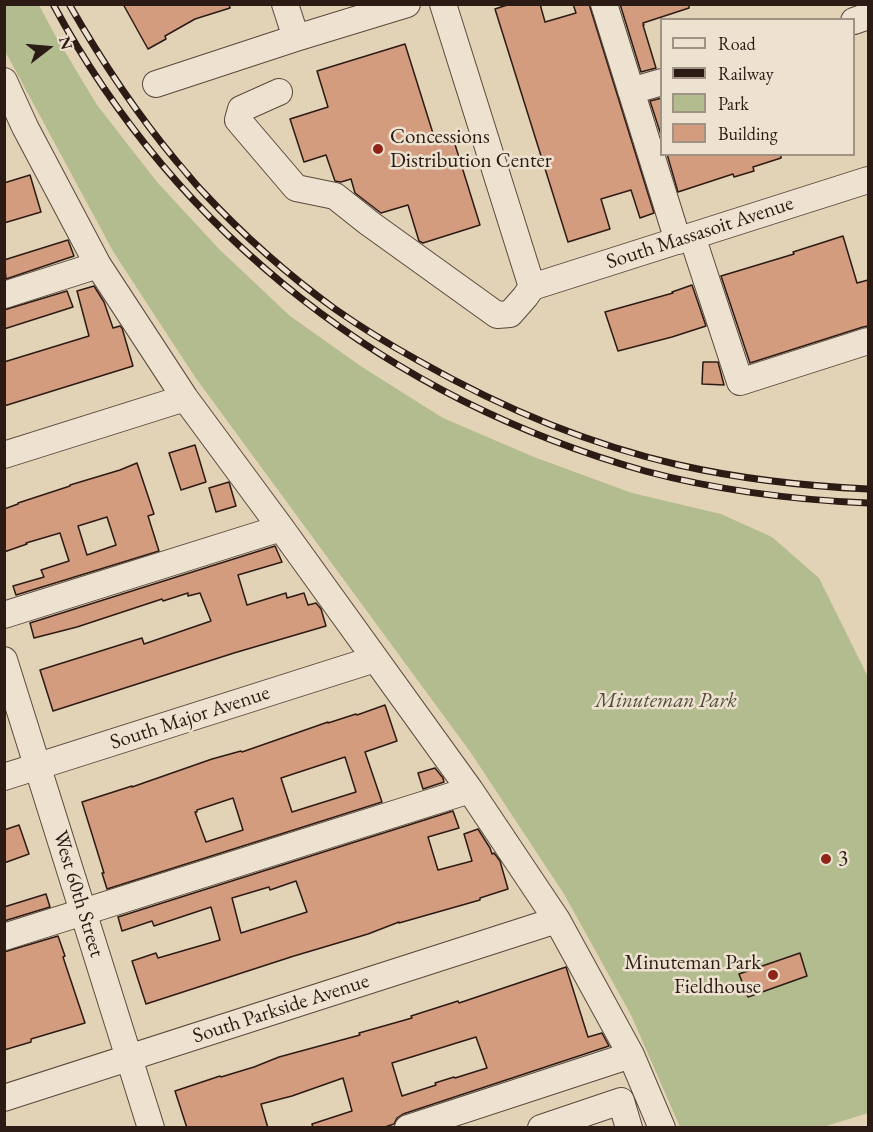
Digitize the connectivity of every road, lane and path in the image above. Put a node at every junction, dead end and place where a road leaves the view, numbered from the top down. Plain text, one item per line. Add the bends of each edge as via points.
1 (285, 4) edge
2 (407, 4) edge
3 (443, 4) edge
4 (604, 4) edge
5 (296, 38) junction
6 (4, 81) edge
7 (660, 83) edge
8 (156, 84) dead end
9 (631, 91) junction
10 (279, 92) dead end
11 (15, 130) edge
12 (868, 180) edge
13 (685, 238) junction
14 (98, 265) junction
15 (532, 287) junction
16 (4, 295) edge
17 (868, 341) edge
18 (185, 398) junction
19 (4, 455) edge
20 (281, 528) junction
21 (4, 615) edge
22 (375, 659) junction
23 (4, 660) edge
24 (38, 766) junction
25 (4, 777) edge
26 (470, 790) junction
27 (84, 912) junction
28 (557, 920) junction
29 (4, 937) edge
30 (631, 1055) junction
31 (129, 1058) junction
32 (4, 1098) edge
33 (151, 1128) edge
34 (408, 1128) edge
35 (541, 1128) edge
36 (629, 1128) edge
37 (662, 1128) edge

1 - 5 street
2 - 5 street
3 - 15 street
4 - 9 street
5 - 8 street
6 - 11 street
7 - 9 street
9 - 13 street
10 - 15 street via 241,109 238,120 296,188 335,196 497,315 510,314
11 - 14 street
12 - 13 street, South Massasoit Avenue
13 - 15 street, South Massasoit Avenue
13 - 17 street via 740,382
14 - 16 street
14 - 18 street
18 - 19 street
18 - 20 street
20 - 21 street
20 - 22 street
22 - 24 street, South Major Avenue
22 - 26 street
23 - 24 street, West 60th Street
24 - 25 street, South Major Avenue
24 - 27 street, West 60th Street
26 - 27 street
26 - 28 street
27 - 29 street
27 - 31 street, West 60th Street
28 - 30 street
28 - 31 street, South Parkside Avenue
30 - 34 street
30 - 37 street
31 - 32 street, South Parkside Avenue
31 - 33 street, West 60th Street
35 - 36 street via 621,1101

